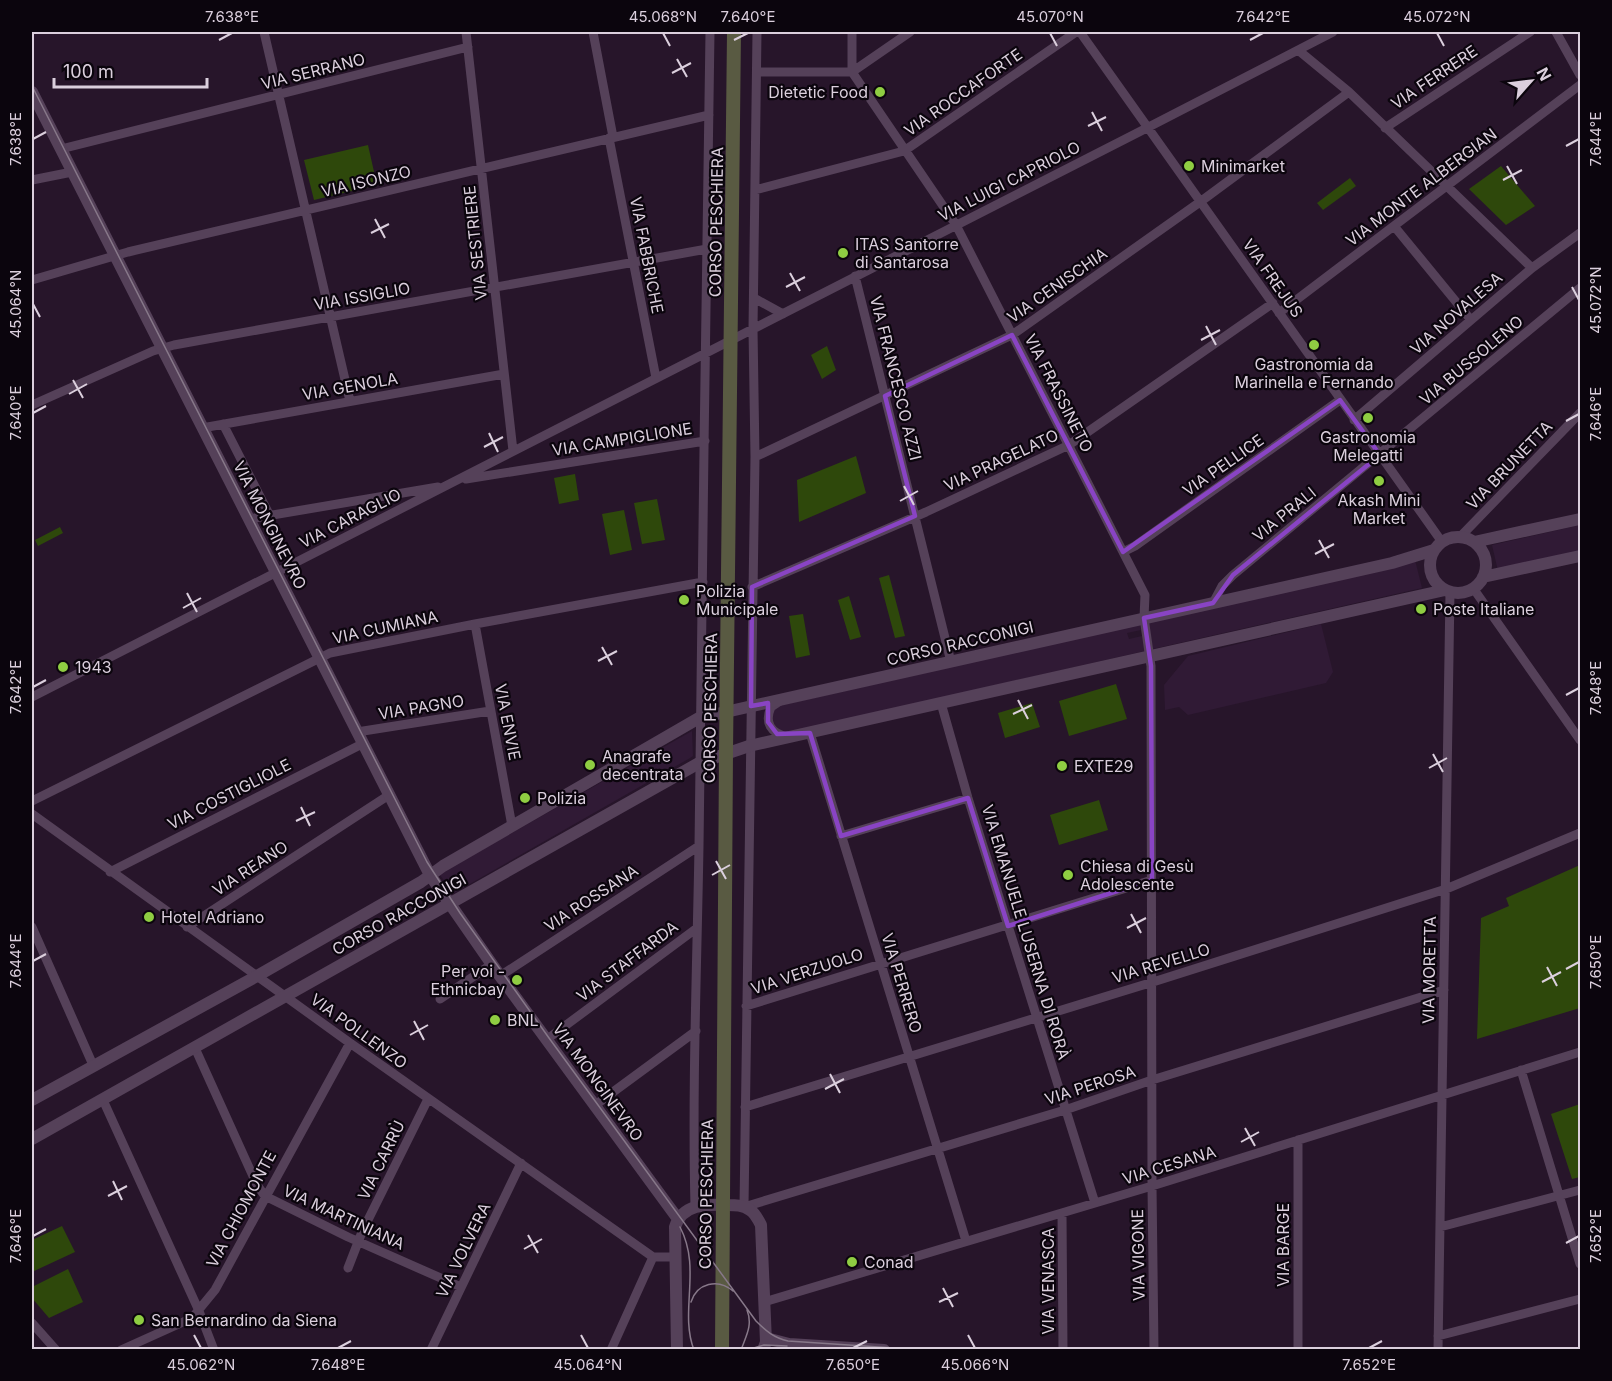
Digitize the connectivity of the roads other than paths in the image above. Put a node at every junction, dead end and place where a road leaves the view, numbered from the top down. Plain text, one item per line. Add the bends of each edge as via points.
1 (264, 32) edge
2 (466, 32) edge
3 (710, 32) edge
4 (735, 32) edge
5 (758, 32) edge
6 (852, 32) edge
7 (910, 32) edge
8 (1078, 32) edge
9 (1333, 32) edge
10 (1530, 32) edge
11 (1556, 32) edge
12 (593, 33) edge
13 (468, 47) junction
14 (1298, 50) junction
15 (757, 72) junction
16 (852, 72) junction
17 (1581, 75) edge
18 (1581, 85) edge
19 (32, 92) edge
20 (1349, 92) junction
21 (279, 95) junction
22 (709, 115) junction
23 (1148, 128) junction
24 (1385, 128) junction
25 (611, 138) junction
26 (61, 149) junction
27 (904, 151) junction
28 (481, 169) junction
29 (72, 172) junction
30 (32, 180) edge
31 (1447, 187) junction
32 (755, 190) junction
33 (1200, 202) junction
34 (306, 210) junction
35 (956, 225) junction
36 (1394, 226) junction
37 (1581, 232) edge
38 (708, 249) junction
39 (115, 256) junction
40 (633, 262) junction
41 (1532, 268) junction
42 (855, 276) junction
43 (32, 280) edge
44 (495, 288) junction
45 (1581, 288) edge
46 (754, 298) junction
47 (1273, 303) junction
48 (1279, 313) junction
49 (783, 314) junction
50 (331, 317) junction
51 (1471, 320) junction
52 (753, 329) junction
53 (1012, 335) junction
54 (731, 341) junction
55 (162, 348) junction
56 (704, 354) junction
57 (504, 374) junction
58 (656, 378) junction
59 (885, 396) junction
60 (1340, 400) junction
61 (350, 401) junction
62 (32, 405) edge
63 (1581, 413) edge
64 (1354, 420) junction
65 (223, 424) junction
66 (202, 428) junction
67 (705, 441) junction
68 (1069, 445) junction
69 (513, 451) junction
70 (1380, 455) junction
71 (755, 457) junction
72 (544, 468) joint
73 (453, 483) junction
74 (270, 516) junction
75 (915, 516) junction
76 (249, 519) junction
77 (1581, 519) edge
78 (1460, 537) junction
79 (1474, 542) junction
80 (1438, 546) junction
81 (1123, 552) junction
82 (1581, 556) edge
83 (276, 572) junction
84 (1484, 577) junction
85 (703, 582) junction
86 (752, 587) junction
87 (1473, 588) junction
88 (1447, 591) junction
89 (1213, 603) junction
90 (1144, 618) junction
91 (474, 624) junction
92 (1151, 655) junction
93 (319, 658) junction
94 (951, 662) junction
95 (32, 697) edge
96 (782, 700) junction
97 (941, 704) junction
98 (751, 706) junction
99 (490, 711) junction
100 (726, 711) junction
101 (699, 717) junction
102 (810, 733) junction
103 (789, 737) junction
104 (359, 738) junction
105 (1581, 740) edge
106 (749, 746) junction
107 (726, 753) junction
108 (699, 763) junction
109 (389, 795) junction
110 (968, 798) junction
111 (32, 801) edge
112 (32, 814) edge
113 (512, 826) junction
114 (1581, 833) edge
115 (841, 836) junction
116 (699, 846) junction
117 (110, 872) junction
118 (430, 875) junction
119 (1152, 880) junction
120 (1446, 889) junction
121 (450, 905) junction
122 (1008, 926) junction
123 (32, 927) edge
124 (187, 927) junction
125 (697, 928) junction
126 (880, 963) junction
127 (492, 964) junction
128 (256, 976) junction
129 (500, 976) junction
130 (1153, 982) junction
131 (1444, 990) junction
132 (285, 996) junction
133 (440, 999) dead end
134 (746, 1006) junction
135 (1036, 1017) junction
136 (696, 1031) junction
137 (546, 1040) junction
138 (350, 1043) junction
139 (195, 1048) junction
140 (1581, 1052) edge
141 (909, 1056) junction
142 (93, 1065) junction
143 (1521, 1070) junction
144 (1152, 1080) junction
145 (1442, 1096) junction
146 (428, 1099) junction
147 (32, 1100) edge
148 (103, 1100) junction
149 (594, 1106) junction
150 (745, 1107) junction
151 (1065, 1110) junction
152 (32, 1139) edge
153 (1298, 1140) junction
154 (937, 1148) junction
155 (521, 1163) junction
156 (1152, 1186) junction
157 (1581, 1190) edge
158 (1560, 1195) junction
159 (265, 1196) junction
160 (1095, 1203) junction
161 (723, 1205) junction
162 (695, 1206) junction
163 (744, 1207) junction
164 (1062, 1213) junction
165 (678, 1219) junction
166 (1440, 1227) junction
167 (358, 1241) junction
168 (966, 1241) junction
169 (653, 1257) junction
170 (675, 1257) junction
171 (1581, 1264) edge
172 (348, 1268) dead end
173 (461, 1287) junction
174 (1581, 1299) edge
175 (764, 1302) junction
176 (199, 1311) junction
177 (32, 1323) edge
178 (1438, 1336) junction
179 (765, 1342) edge
180 (56, 1350) edge
181 (121, 1350) edge
182 (214, 1350) edge
183 (431, 1350) edge
184 (610, 1350) edge
185 (677, 1350) edge
186 (722, 1350) edge
187 (774, 1350) edge
188 (884, 1350) edge
189 (1063, 1350) edge
190 (1154, 1350) edge
191 (1298, 1350) edge
192 (1438, 1350) edge

1 - 21 street
2 - 13 street, VIA SESTRIERE
3 - 22 street, CORSO PESCHIERA
4 - 54 main road, CORSO PESCHIERA
5 - 15 street
6 - 16 street
7 - 16 street
8 - 23 street, VIA FREJUS
8 - 27 street, VIA ROCCAFORTE
9 - 14 street, VIA LUIGI CAPRIOLO
10 - 24 street, VIA FERRERE
11 - 17 street
12 - 25 street, VIA FABBRICHE
13 - 21 street, VIA SERRANO
13 - 28 street, VIA SESTRIERE
14 - 20 street
14 - 23 street, VIA LUIGI CAPRIOLO
15 - 16 street
15 - 32 street
16 - 27 street, VIA FRASSINETO
18 - 31 street, VIA MONTE ALBERGIAN
19 - 26 street, VIA MONGINEVRO
20 - 24 street
20 - 33 street, VIA CENISCHIA
21 - 26 street, VIA SERRANO
21 - 34 street
22 - 25 street, VIA ISONZO
22 - 38 street, CORSO PESCHIERA
23 - 33 street, VIA FREJUS
23 - 35 street, VIA LUIGI CAPRIOLO
24 - 31 street
25 - 28 street, VIA ISONZO
25 - 40 street, VIA FABBRICHE
26 - 29 street, VIA MONGINEVRO
27 - 32 street, VIA ROCCAFORTE
27 - 35 street, VIA FRASSINETO
28 - 34 street, VIA ISONZO
28 - 44 street, VIA SESTRIERE
29 - 30 street
29 - 39 street, VIA MONGINEVRO
31 - 36 street, VIA MONTE ALBERGIAN
31 - 41 street
32 - 46 street
33 - 47 street, VIA FREJUS
33 - 53 street, VIA CENISCHIA
34 - 39 street, VIA ISONZO
34 - 50 street
35 - 42 street, VIA LUIGI CAPRIOLO
35 - 53 street, VIA FRASSINETO
36 - 48 street, VIA MONTE ALBERGIAN
36 - 51 street
37 - 41 street, VIA NOVALESA
38 - 40 street, VIA ISSIGLIO
38 - 56 street, CORSO PESCHIERA
39 - 43 street, VIA ISONZO
39 - 55 street, VIA MONGINEVRO
40 - 44 street, VIA ISSIGLIO
40 - 58 street, VIA FABBRICHE
41 - 51 street, VIA NOVALESA
42 - 49 street, VIA LUIGI CAPRIOLO
42 - 59 street, VIA FRANCESCO AZZI
44 - 50 street, VIA ISSIGLIO
44 - 57 street, VIA SESTRIERE
45 - 70 street, VIA BUSSOLENO
46 - 49 street
46 - 52 street
47 - 48 street, VIA FREJUS
47 - 68 street, VIA PRAGELATO
48 - 60 street, VIA FREJUS
49 - 52 street, VIA LUIGI CAPRIOLO
50 - 55 street, VIA ISSIGLIO
50 - 61 street
51 - 64 street, VIA NOVALESA
52 - 54 street, VIA LUIGI CAPRIOLO
52 - 71 street
53 - 59 street, VIA CENISCHIA
53 - 68 street, VIA FRASSINETO
54 - 56 street, VIA CARAGLIO
54 - 100 main road, CORSO PESCHIERA
55 - 62 street, VIA ISSIGLIO
55 - 66 street, VIA MONGINEVRO
56 - 58 street, VIA CARAGLIO
56 - 67 street, CORSO PESCHIERA
57 - 61 street, VIA GENOLA
57 - 69 street, VIA SESTRIERE
58 - 69 street, VIA CARAGLIO
59 - 71 street, VIA CENISCHIA
59 - 75 street, VIA FRANCESCO AZZI
60 - 64 street, VIA FREJUS
60 - 81 street, VIA PELLICE
61 - 65 street, VIA GENOLA
63 - 78 street, VIA BRUNETTA
64 - 70 street, VIA FREJUS
65 - 66 street, VIA GENOLA
65 - 74 street, VIA MONGINEVRO
66 - 76 street, VIA MONGINEVRO
67 - 72 street, VIA CAMPIGLIONE
67 - 85 street, CORSO PESCHIERA
68 - 75 street, VIA PRAGELATO
68 - 81 street, VIA FRASSINETO
69 - 73 street, VIA CARAGLIO
70 - 80 street, VIA FREJUS
70 - 89 street, VIA PRALI via 1233,575
71 - 86 street
72 - 73 street, VIA CARAGLIO
73 - 74 street
73 - 83 street, VIA CARAGLIO
74 - 76 street
75 - 86 street, VIA PRAGELATO
75 - 94 street, VIA FRANCESCO AZZI
76 - 83 street, VIA MONGINEVRO
77 - 79 street
78 - 79 street
78 - 80 street
79 - 84 street via 1485,558
80 - 88 street via 1431,558 1432,574
80 - 89 street, CORSO RACCONIGI via 1392,563
81 - 90 street, VIA FRASSINETO via 1144,595
82 - 84 street
83 - 93 street, VIA MONGINEVRO
83 - 95 street, VIA CARAGLIO
84 - 87 street
85 - 91 street, VIA CUMIANA
85 - 101 street, CORSO PESCHIERA
86 - 98 street
87 - 88 street via 1458,593
87 - 105 street
88 - 92 street, CORSO RACCONIGI
88 - 120 street, VIA MORETTA
89 - 90 street, CORSO RACCONIGI
90 - 92 street
90 - 94 street, CORSO RACCONIGI
91 - 93 street, VIA CUMIANA
91 - 99 street, VIA ENVIE
92 - 97 street, CORSO RACCONIGI
92 - 119 street, VIA VIGONE
93 - 104 street, VIA MONGINEVRO
93 - 111 street, VIA CUMIANA
94 - 96 street, CORSO RACCONIGI
96 - 98 street, CORSO RACCONIGI
96 - 103 street via 771,707 768,722 777,734
97 - 102 street, CORSO RACCONIGI
97 - 110 street, VIA EMANUELE LUSERNA DI RORÀ
98 - 100 street, CORSO RACCONIGI
98 - 106 street
99 - 104 street, VIA PAGNO
99 - 113 street, VIA ENVIE
100 - 101 street, CORSO RACCONIGI
100 - 107 main road, CORSO PESCHIERA
101 - 108 street, CORSO PESCHIERA
101 - 113 street, CORSO RACCONIGI
102 - 103 street, CORSO RACCONIGI
102 - 115 street, VIA PERRERO
103 - 106 street, CORSO RACCONIGI
104 - 109 street, VIA MONGINEVRO
104 - 117 street, VIA COSTIGLIOLE
106 - 107 street, CORSO RACCONIGI
106 - 134 street
107 - 108 street, CORSO RACCONIGI
107 - 161 main road, CORSO PESCHIERA
108 - 116 street, CORSO PESCHIERA
108 - 121 street, CORSO RACCONIGI
109 - 118 street, VIA MONGINEVRO
109 - 124 street, VIA REANO
110 - 115 street
110 - 122 street, VIA EMANUELE LUSERNA DI RORÀ
112 - 117 street, VIA POLLENZO
113 - 118 street, CORSO RACCONIGI
114 - 120 street, VIA REVELLO
115 - 126 street, VIA PERRERO
116 - 125 street, CORSO PESCHIERA
116 - 129 street, VIA ROSSANA
117 - 124 street, VIA POLLENZO
118 - 121 street, VIA MONGINEVRO
118 - 128 street, CORSO RACCONIGI
119 - 122 street, VIA VERZUOLO
119 - 130 street, VIA VIGONE
120 - 130 street, VIA REVELLO
120 - 131 street, VIA MORETTA
121 - 127 street, VIA MONGINEVRO
121 - 132 street, CORSO RACCONIGI
122 - 126 street, VIA VERZUOLO
122 - 135 street, VIA EMANUELE LUSERNA DI RORÀ
123 - 142 street
124 - 128 street, VIA POLLENZO
125 - 136 street, CORSO PESCHIERA
125 - 137 street, VIA STAFFARDA
126 - 134 street, VIA VERZUOLO
126 - 141 street, VIA PERRERO
127 - 129 street, VIA MONGINEVRO
127 - 133 street
128 - 132 street, VIA POLLENZO
128 - 142 street, CORSO RACCONIGI
129 - 137 street, VIA MONGINEVRO
130 - 135 street, VIA REVELLO
130 - 144 street, VIA VIGONE
131 - 144 street, VIA PEROSA
131 - 145 street, VIA MORETTA
132 - 138 street, VIA POLLENZO
132 - 139 street, CORSO RACCONIGI
134 - 150 street
135 - 141 street, VIA REVELLO
135 - 151 street, VIA EMANUELE LUSERNA DI RORÀ
136 - 149 street
136 - 162 street, CORSO PESCHIERA
137 - 149 street, VIA MONGINEVRO
138 - 146 street, VIA POLLENZO
138 - 159 street, VIA CHIOMONTE
139 - 148 street, CORSO RACCONIGI
139 - 159 street, VIA MARTINIANA
140 - 143 street, VIA CESANA
141 - 150 street, VIA REVELLO
141 - 154 street, VIA PERRERO
142 - 147 street, CORSO RACCONIGI
143 - 145 street, VIA CESANA
143 - 158 street
144 - 151 street, VIA PEROSA
144 - 156 street, VIA VIGONE
145 - 153 street, VIA CESANA
145 - 166 street, VIA MORETTA
146 - 155 street, VIA POLLENZO
146 - 167 street, VIA CARRÙ
148 - 152 street, CORSO RACCONIGI
148 - 176 street
149 - 165 street, VIA MONGINEVRO
150 - 163 street
151 - 154 street, VIA PEROSA
151 - 160 street, VIA EMANUELE LUSERNA DI RORÀ
153 - 156 street, VIA CESANA
153 - 191 street, VIA BARGE
154 - 163 street, VIA PEROSA
154 - 168 street, VIA PERRERO
155 - 169 street, VIA POLLENZO
155 - 173 street, VIA VOLVERA
156 - 160 street, VIA CESANA
156 - 190 street, VIA VIGONE
157 - 158 street
158 - 166 street
158 - 171 street
159 - 167 street, VIA MARTINIANA
159 - 176 street, VIA CHIOMONTE via 215,1290
160 - 164 street, VIA CESANA
161 - 162 street
161 - 163 street
161 - 186 main road, CORSO PESCHIERA
162 - 165 street
163 - 175 street via 755,1214 762,1232
164 - 168 street, VIA CESANA
164 - 189 street, VIA VENASCA
165 - 170 street
166 - 178 street, VIA MORETTA
167 - 172 street, VIA CARRÙ
167 - 173 street, VIA MARTINIANA
168 - 175 street, VIA CESANA
169 - 170 street
169 - 184 street
170 - 185 street
173 - 183 street, VIA VOLVERA
174 - 178 street
175 - 179 street
176 - 181 street, VIA CHIOMONTE via 192,1318
176 - 182 street
177 - 180 street
178 - 192 street, VIA MORETTA
179 - 187 street
179 - 188 street

